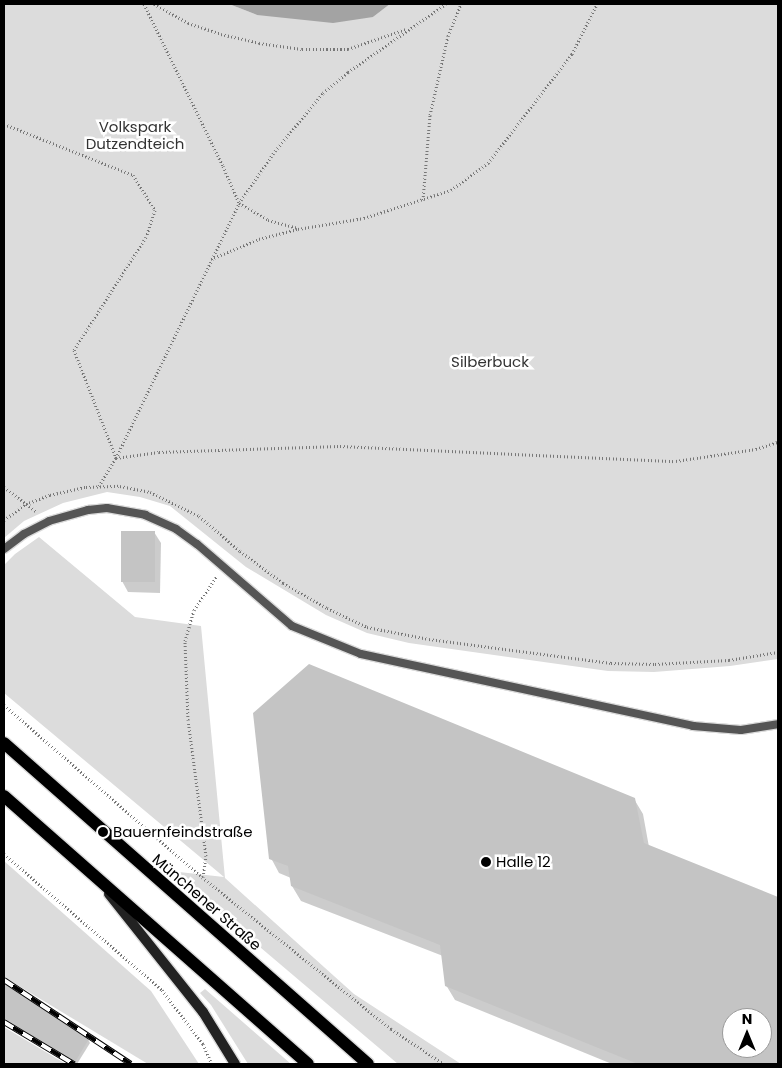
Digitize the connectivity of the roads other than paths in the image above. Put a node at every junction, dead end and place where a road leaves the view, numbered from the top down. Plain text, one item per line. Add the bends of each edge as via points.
1 (4, 548) edge
2 (778, 724) edge
3 (4, 743) edge
4 (4, 796) edge
5 (98, 880) junction
6 (235, 1064) edge
7 (308, 1064) edge
8 (368, 1064) edge

1 - 2 lane via 49,521 88,510 107,508 145,515 176,529 292,626 361,654 693,726 741,730
3 - 8 main road, Münchener Straße
4 - 5 main road
5 - 6 main road via 203,1012
5 - 7 main road

